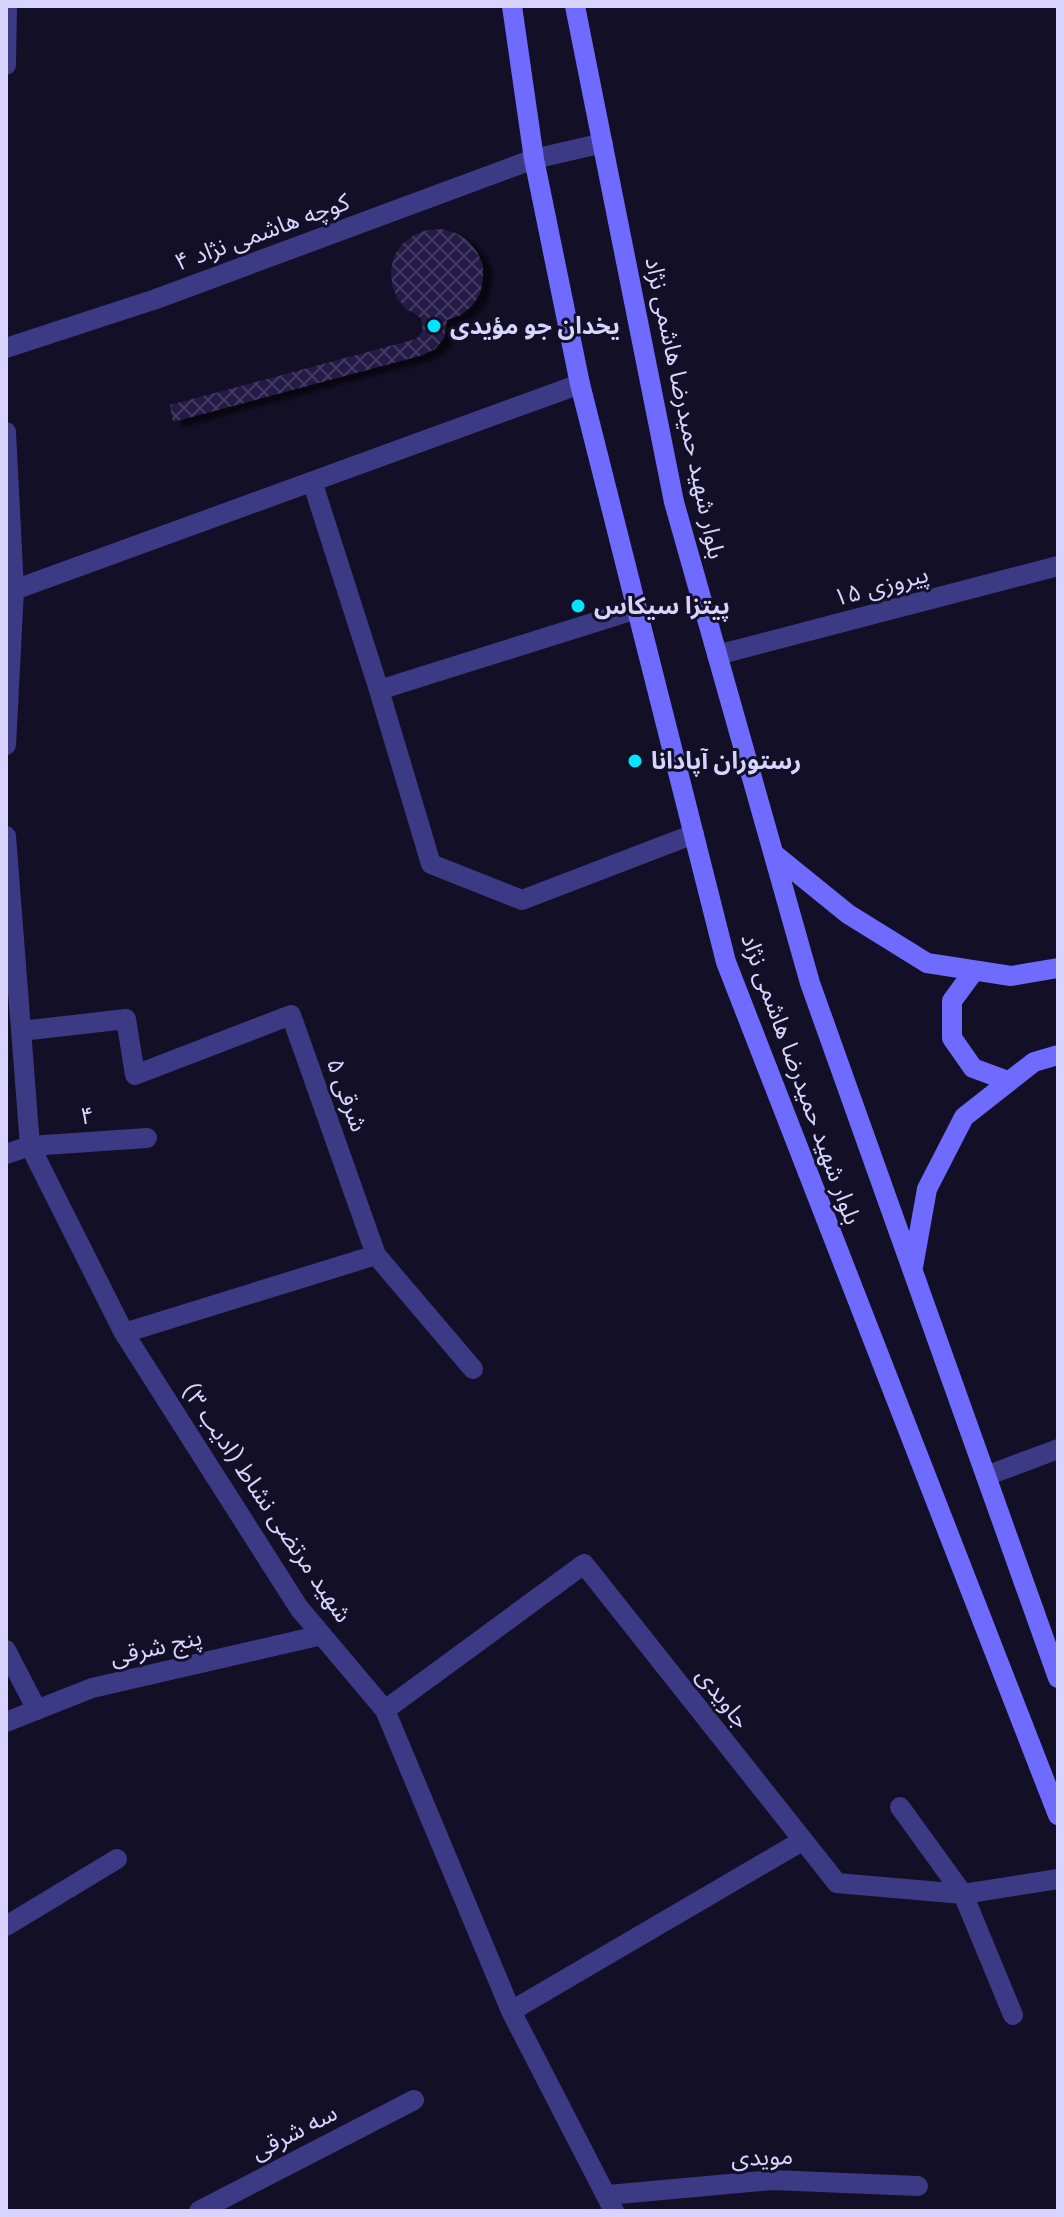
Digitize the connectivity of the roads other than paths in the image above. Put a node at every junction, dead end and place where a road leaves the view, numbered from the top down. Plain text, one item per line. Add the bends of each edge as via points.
1 (7, 6) edge
2 (512, 6) edge
3 (575, 6) edge
4 (6, 65) edge
5 (603, 143) junction
6 (534, 159) junction
7 (6, 348) edge
8 (580, 384) junction
9 (6, 432) edge
10 (313, 484) junction
11 (1058, 566) edge
12 (14, 590) junction
13 (637, 609) junction
14 (717, 655) junction
15 (379, 690) junction
16 (6, 745) edge
17 (694, 834) junction
18 (6, 836) edge
19 (774, 854) junction
20 (1058, 968) edge
21 (974, 971) junction
22 (21, 1031) junction
23 (1058, 1055) edge
24 (1008, 1081) junction
25 (147, 1138) dead end
26 (30, 1146) junction
27 (6, 1154) edge
28 (376, 1255) junction
29 (913, 1270) junction
30 (124, 1333) junction
31 (473, 1369) dead end
32 (1058, 1449) edge
33 (986, 1476) junction
34 (322, 1635) junction
35 (6, 1650) edge
36 (1058, 1678) edge
37 (37, 1710) junction
38 (385, 1710) junction
39 (6, 1722) edge
40 (900, 1807) dead end
41 (1058, 1815) edge
42 (802, 1841) junction
43 (117, 1859) dead end
44 (1058, 1879) edge
45 (963, 1894) junction
46 (6, 1926) edge
47 (511, 2011) junction
48 (1013, 2015) dead end
49 (414, 2100) dead end
50 (918, 2186) dead end
51 (611, 2203) edge
52 (199, 2211) edge

1 - 4 street
2 - 6 main road, بلوار شهید حمیدرضا هاشمی نژاد
3 - 5 main road, بلوار شهید حمیدرضا هاشمی نژاد
5 - 6 street, کوچه هاشمی نژاد ۴
5 - 14 main road, بلوار شهید حمیدرضا هاشمی نژاد via 674,502
6 - 7 street, کوچه هاشمی نژاد ۴ via 156,299
6 - 8 main road, بلوار شهید حمیدرضا هاشمی نژاد
8 - 10 street
8 - 13 main road, بلوار شهید حمیدرضا هاشمی نژاد
9 - 12 street
10 - 12 street
10 - 15 street
11 - 14 street, پیروزی ۱۵
12 - 16 street
13 - 15 street
13 - 17 main road, بلوار شهید حمیدرضا هاشمی نژاد
14 - 19 main road, بلوار شهید حمیدرضا هاشمی نژاد
15 - 17 street via 431,864 522,900
17 - 41 main road, بلوار شهید حمیدرضا هاشمی نژاد via 726,962
18 - 22 street, شهید مرتضی نشاط (ادیب ۳)
19 - 21 main road via 848,914 927,963
19 - 29 main road, بلوار شهید حمیدرضا هاشمی نژاد via 810,983
20 - 21 main road via 1011,976
21 - 24 main road via 952,1001 952,1038 973,1068
22 - 26 street, شهید مرتضی نشاط (ادیب ۳)
22 - 28 street, ۵ شرقی via 126,1019 135,1075 291,1015
23 - 24 main road via 1034,1062
24 - 29 main road via 964,1117 927,1189
25 - 26 street, ۴
26 - 27 street, ۴
26 - 30 street, شهید مرتضی نشاط (ادیب ۳)
28 - 30 street
28 - 31 street
29 - 33 main road, بلوار شهید حمیدرضا هاشمی نژاد
30 - 34 street, شهید مرتضی نشاط (ادیب ۳) via 299,1608
32 - 33 street
33 - 36 main road, بلوار شهید حمیدرضا هاشمی نژاد
34 - 37 street, پنج شرقی via 92,1688
34 - 38 street, شهید مرتضی نشاط (ادیب ۳)
35 - 37 street
37 - 39 street, پنج شرقی
38 - 42 street, جاویدی via 584,1564
38 - 47 street, شهید مرتضی نشاط (ادیب ۳)
40 - 45 street
42 - 45 street, جاویدی via 837,1883
42 - 47 street
43 - 46 street
44 - 45 street, جاویدی
45 - 48 street
47 - 51 street, شهید مرتضی نشاط (ادیب ۳)
49 - 52 street, سه شرقی
50 - 51 street, مویدی via 772,2180

